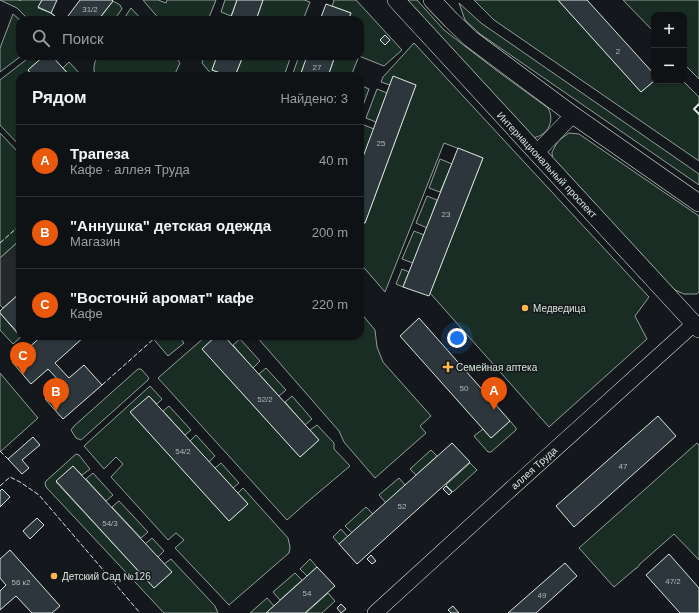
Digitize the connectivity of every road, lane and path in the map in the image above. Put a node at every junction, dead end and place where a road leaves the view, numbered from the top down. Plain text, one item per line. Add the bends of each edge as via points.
1 (396, 0) edge
2 (432, 0) edge
3 (574, 115) junction
4 (536, 154) junction
5 (699, 203) edge
6 (698, 324) edge
7 (375, 613) edge

1 - 4 main road, Интернациональный проспект
2 - 3 main road via 471,39
3 - 4 street
3 - 5 main road
4 - 6 main road, Интернациональный проспект
6 - 7 street, аллея Труда

